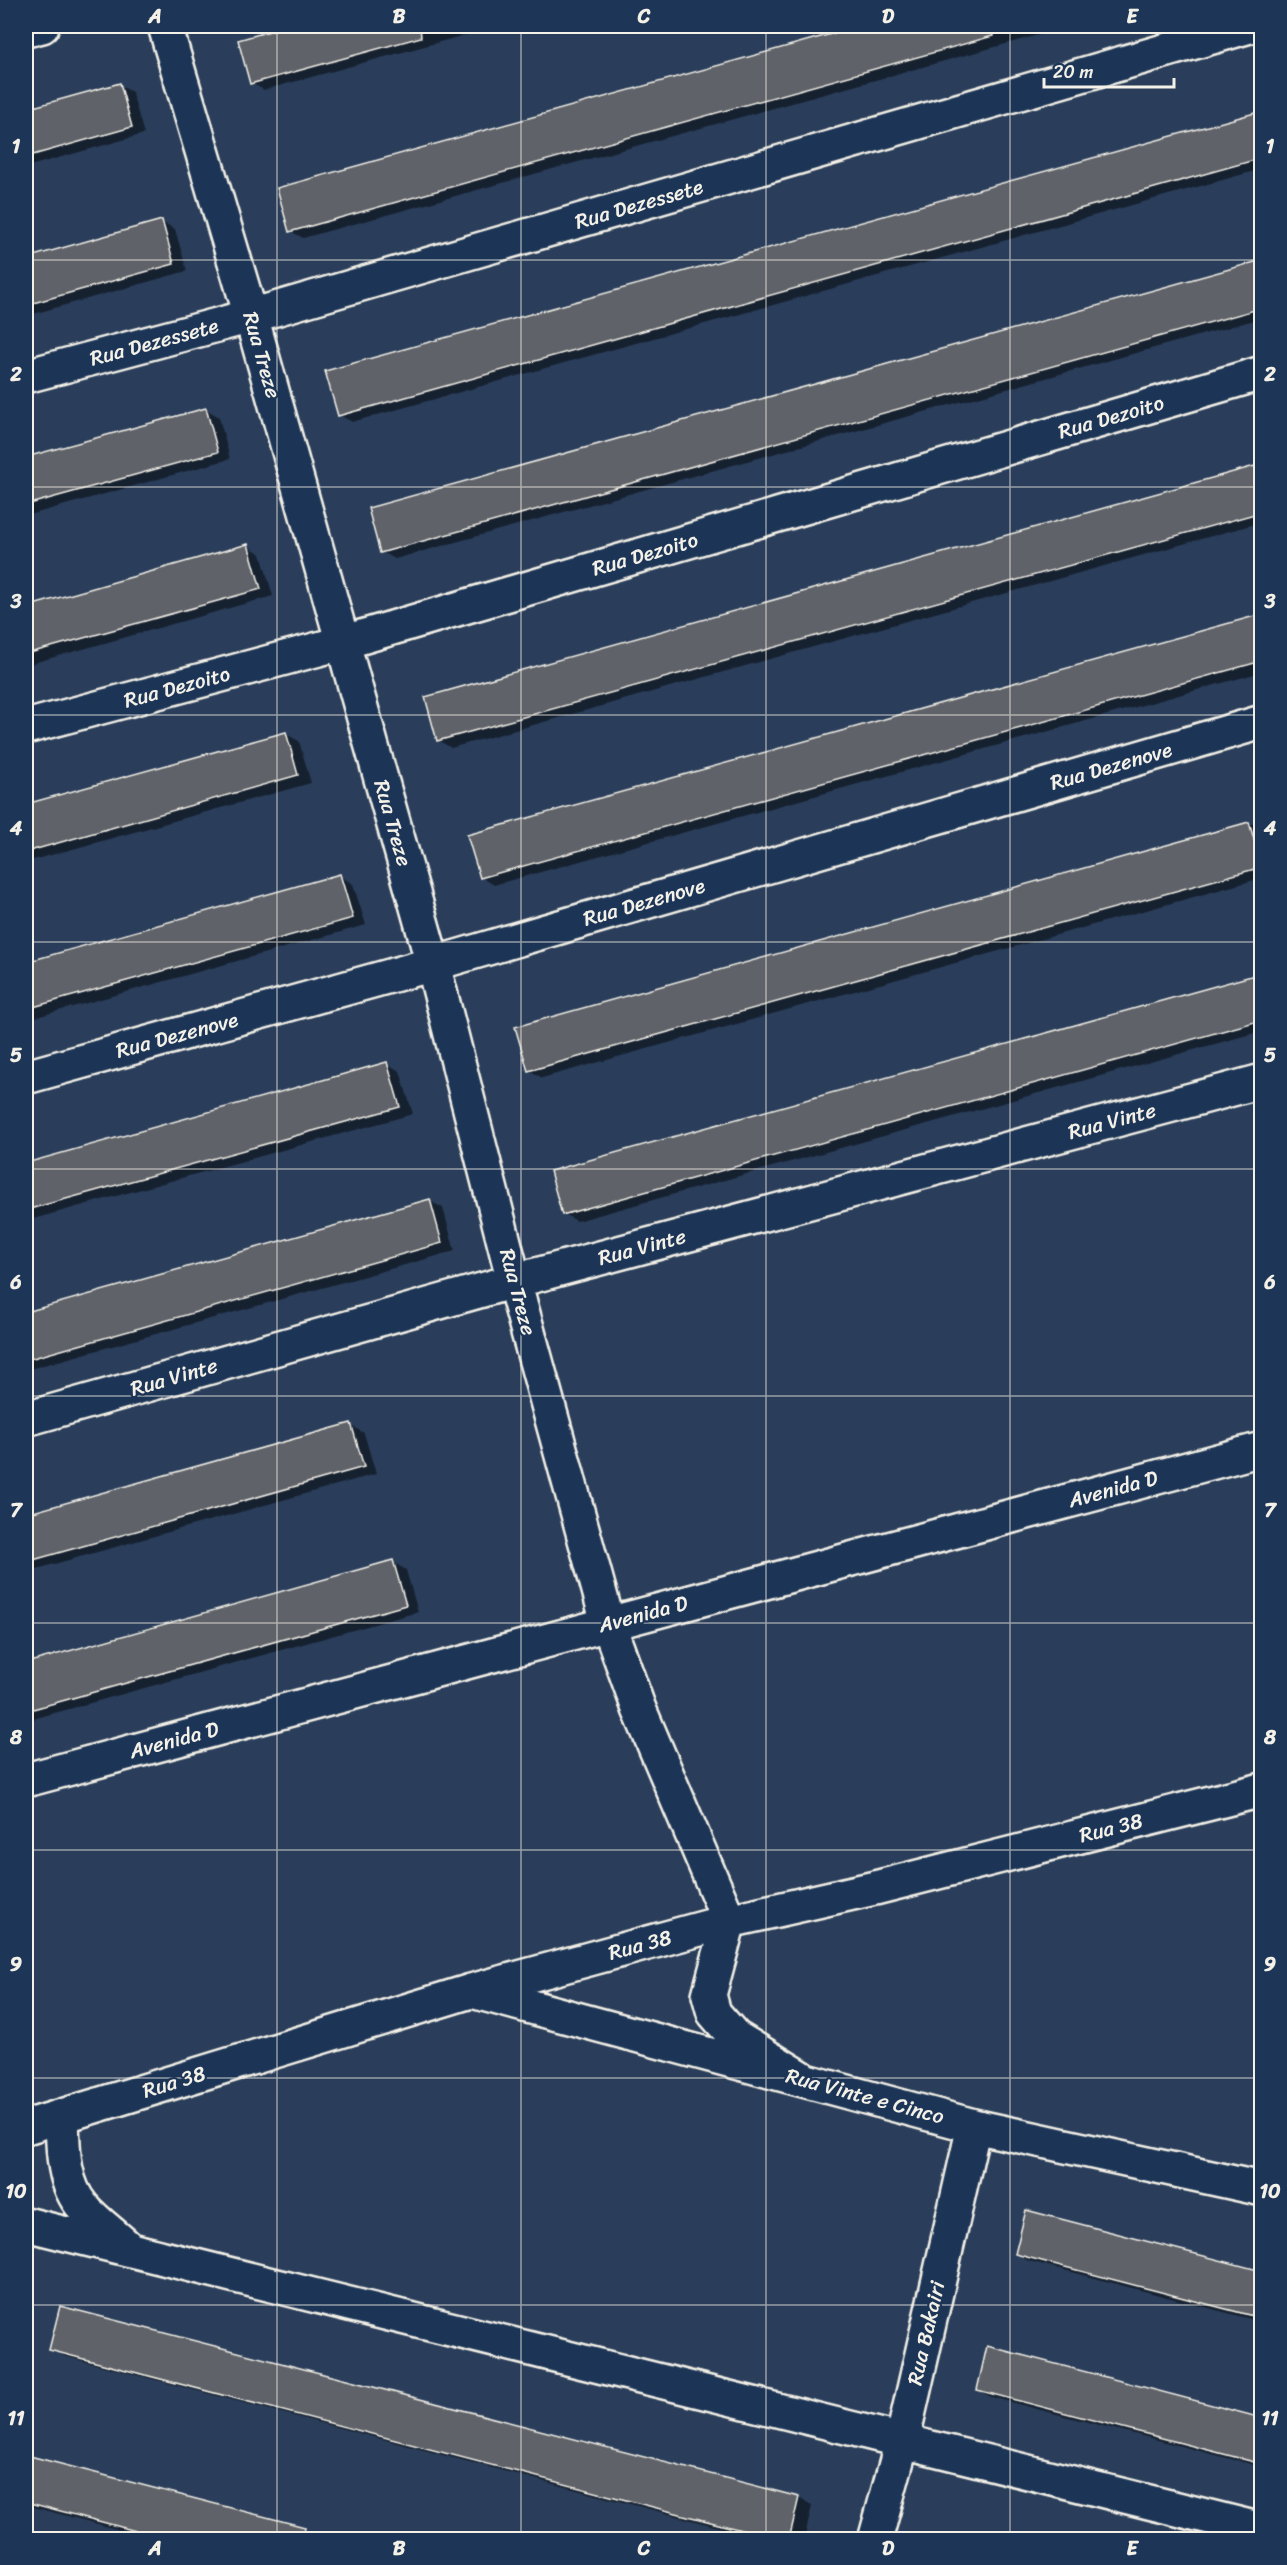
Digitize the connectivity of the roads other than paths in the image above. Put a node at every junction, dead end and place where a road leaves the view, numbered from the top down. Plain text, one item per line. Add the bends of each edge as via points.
1 (42, 26) edge
2 (165, 26) edge
3 (1250, 26) edge
4 (26, 30) edge
5 (251, 316) junction
6 (1262, 373) edge
7 (26, 376) edge
8 (341, 643) junction
9 (1262, 722) edge
10 (26, 727) edge
11 (433, 964) junction
12 (26, 1077) edge
13 (1262, 1081) edge
14 (514, 1281) junction
15 (26, 1419) edge
16 (1262, 1449) edge
17 (608, 1623) junction
18 (26, 1780) edge
19 (1262, 1790) edge
20 (729, 1921) junction
21 (471, 1991) junction
22 (802, 2078) junction
23 (62, 2116) junction
24 (974, 2126) junction
25 (26, 2127) edge
26 (1262, 2189) edge
27 (26, 2224) edge
28 (129, 2249) junction
29 (902, 2442) junction
30 (1262, 2530) edge
31 (875, 2540) edge

1 - 4 street
2 - 5 street, Rua Treze
3 - 5 street, Rua Dezessete
5 - 7 street, Rua Dezessete
5 - 8 street, Rua Treze
6 - 8 street, Rua Dezoito
8 - 10 street, Rua Dezoito
8 - 11 street, Rua Treze
9 - 11 street, Rua Dezenove
11 - 12 street, Rua Dezenove
11 - 14 street, Rua Treze
13 - 14 street, Rua Vinte
14 - 15 street, Rua Vinte
14 - 17 street, Rua Treze
16 - 17 street, Avenida D
17 - 18 street, Avenida D
17 - 20 street, Rua Treze via 639,1709
19 - 20 street, Rua 38 via 876,1888
20 - 21 street, Rua 38
20 - 22 street via 709,1995 714,2013 735,2037
21 - 22 street, Rua Vinte e Cinco
21 - 23 street, Rua 38
22 - 24 street, Rua Vinte e Cinco
23 - 25 street, Rua 38
23 - 28 street via 69,2181 82,2206
24 - 26 street, Rua Vinte e Cinco
24 - 29 street, Rua Bakairi
27 - 28 street
28 - 29 street
29 - 30 street
29 - 31 street, Rua Bakairi

